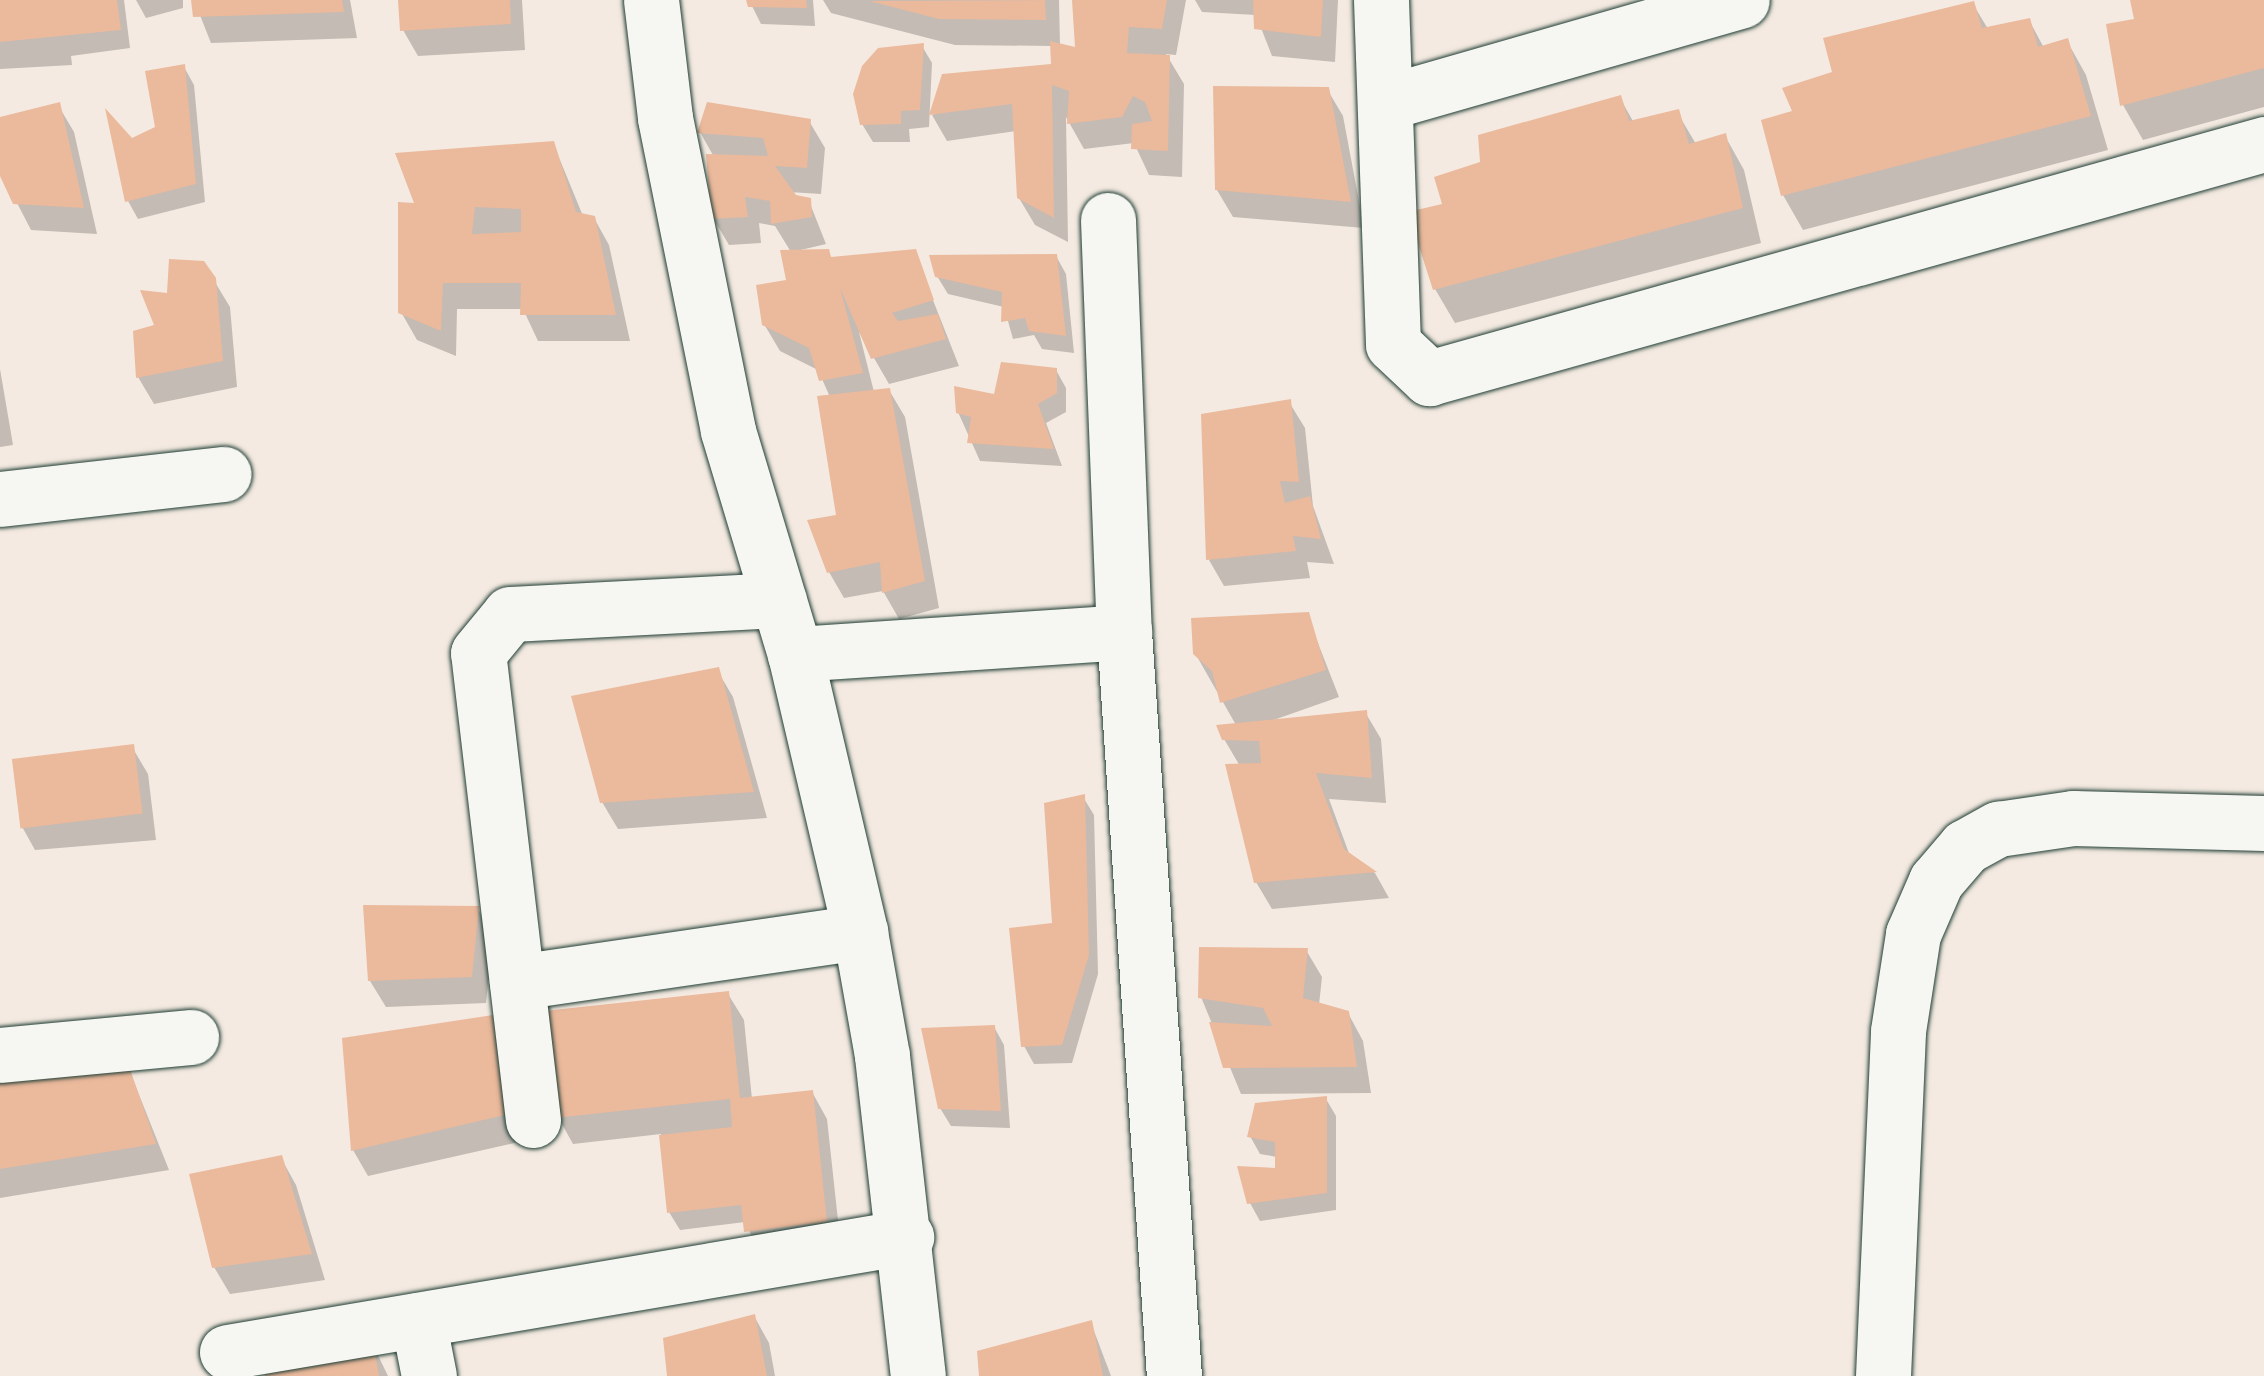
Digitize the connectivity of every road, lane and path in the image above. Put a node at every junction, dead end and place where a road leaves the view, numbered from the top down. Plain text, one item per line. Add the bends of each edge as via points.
1 (651, 0) edge
2 (1381, 0) edge
3 (1742, 0) edge
4 (1387, 102) junction
5 (2264, 144) edge
6 (1108, 220) dead end
7 (224, 474) dead end
8 (0, 499) edge
9 (779, 600) junction
10 (1124, 632) junction
11 (795, 654) junction
12 (2264, 823) edge
13 (860, 932) junction
14 (517, 982) junction
15 (190, 1037) dead end
16 (0, 1055) edge
17 (534, 1120) dead end
18 (906, 1237) junction
19 (418, 1320) junction
20 (227, 1352) dead end
21 (429, 1376) edge
22 (918, 1376) edge
23 (1174, 1376) edge
24 (1883, 1376) edge

1 - 9 street via 666,118 728,431
2 - 4 street
3 - 4 street
4 - 5 street via 1392,344 1429,378
6 - 10 street
7 - 8 street
9 - 11 street
9 - 14 street via 544,609 510,614 493,628 478,653
10 - 11 street
10 - 23 street
11 - 13 street
12 - 24 street via 2073,818 1998,829 1965,847 1936,880 1913,934 1898,1031
13 - 14 street
13 - 18 street
14 - 17 street
15 - 16 street
18 - 19 street
18 - 22 street
19 - 20 street
19 - 21 street

